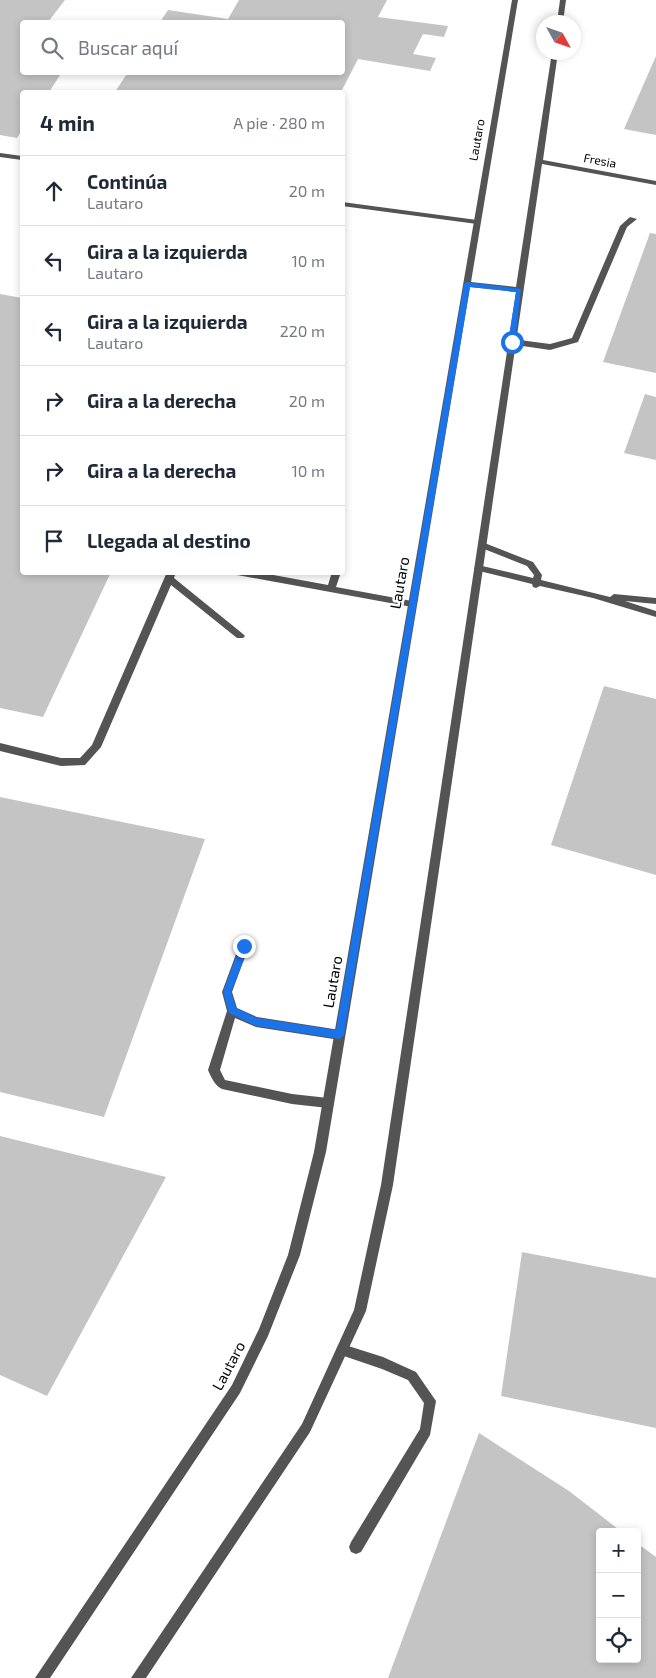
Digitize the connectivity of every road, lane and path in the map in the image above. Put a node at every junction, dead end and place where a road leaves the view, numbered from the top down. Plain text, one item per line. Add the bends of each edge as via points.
1 (515, 0) edge
2 (563, 0) edge
3 (561, 15) edge
4 (555, 60) edge
5 (0, 155) edge
6 (20, 158) edge
7 (539, 161) junction
8 (656, 183) edge
9 (345, 204) edge
10 (633, 219) dead end
11 (477, 222) junction
12 (467, 284) junction
13 (519, 290) junction
14 (512, 342) junction
15 (482, 545) junction
16 (478, 568) junction
17 (254, 575) edge
18 (336, 575) edge
19 (171, 576) edge
20 (537, 583) junction
21 (331, 590) junction
22 (593, 595) junction
23 (656, 601) edge
24 (412, 604) junction
25 (656, 614) edge
26 (240, 636) dead end
27 (0, 747) edge
28 (244, 946) dead end
29 (232, 1011) junction
30 (340, 1035) junction
31 (328, 1103) junction
32 (342, 1350) junction
33 (356, 1548) dead end
34 (42, 1678) edge
35 (138, 1678) edge

1 - 11 street, Lautaro
2 - 3 street
4 - 7 street
5 - 6 street
7 - 8 street, Fresia
7 - 13 street
9 - 11 street
10 - 14 street via 624,226 575,340 550,347
11 - 12 street, Lautaro
12 - 13 street
12 - 24 street, Lautaro
13 - 14 street
14 - 15 street
15 - 16 street
15 - 20 street via 530,564 538,575
16 - 20 street
16 - 32 street via 387,1184 360,1311
17 - 21 street
18 - 21 street
19 - 26 street
19 - 27 street via 96,748 82,762 61,762
20 - 22 street
21 - 24 street
22 - 23 street
22 - 25 street
24 - 30 street, Lautaro
28 - 29 street via 227,992
29 - 30 street via 256,1022
29 - 31 street via 214,1070 222,1084
30 - 31 street, Lautaro
31 - 34 street, Lautaro via 320,1152 294,1255 264,1332 236,1389
32 - 33 street via 412,1376 430,1401 426,1431
32 - 35 street via 306,1428

